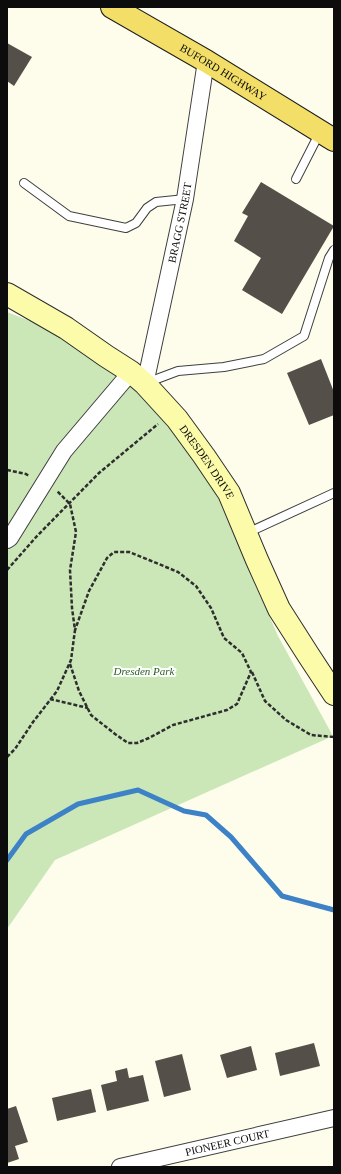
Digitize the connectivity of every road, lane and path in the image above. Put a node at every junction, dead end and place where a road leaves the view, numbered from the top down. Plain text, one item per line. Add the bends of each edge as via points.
1 (112, 7) edge
2 (206, 61) junction
3 (327, 136) edge
4 (296, 179) dead end
5 (24, 183) dead end
6 (185, 199) junction
7 (334, 250) edge
8 (7, 294) edge
9 (138, 378) junction
10 (159, 422) dead end
11 (7, 470) edge
12 (32, 477) dead end
13 (55, 490) dead end
14 (334, 493) edge
15 (70, 504) junction
16 (245, 533) junction
17 (7, 540) edge
18 (7, 570) edge
19 (75, 630) junction
20 (70, 664) junction
21 (251, 672) junction
22 (334, 694) edge
23 (50, 700) junction
24 (88, 708) junction
25 (334, 737) edge
26 (7, 757) edge
27 (334, 1118) edge
28 (120, 1167) edge

1 - 2 main road, BUFORD HIGHWAY
2 - 3 main road, BUFORD HIGHWAY
2 - 6 street, BRAGG STREET
3 - 4 lane
5 - 6 lane via 69,216 126,228 136,223 147,208 156,202
6 - 9 street, BRAGG STREET
7 - 9 lane via 329,258 304,336 264,359
8 - 9 street, DRESDEN DRIVE via 66,328
9 - 16 street, DRESDEN DRIVE via 177,419 208,462 228,493
9 - 17 street via 64,451
10 - 15 path via 99,473
11 - 12 path
13 - 15 path
14 - 16 lane
15 - 18 path
15 - 19 path via 76,532 70,570
16 - 22 street, DRESDEN DRIVE via 279,609
19 - 20 path
19 - 21 path via 89,592 107,558 114,552 129,552 178,572 196,586 211,608 224,638 242,653
20 - 23 path
20 - 24 path
21 - 24 path via 237,704 227,710 173,724 137,743 128,743 115,734 91,715
21 - 25 path via 265,701 286,720 311,735
23 - 24 path
23 - 26 path via 16,749
27 - 28 street, PIONEER COURT

